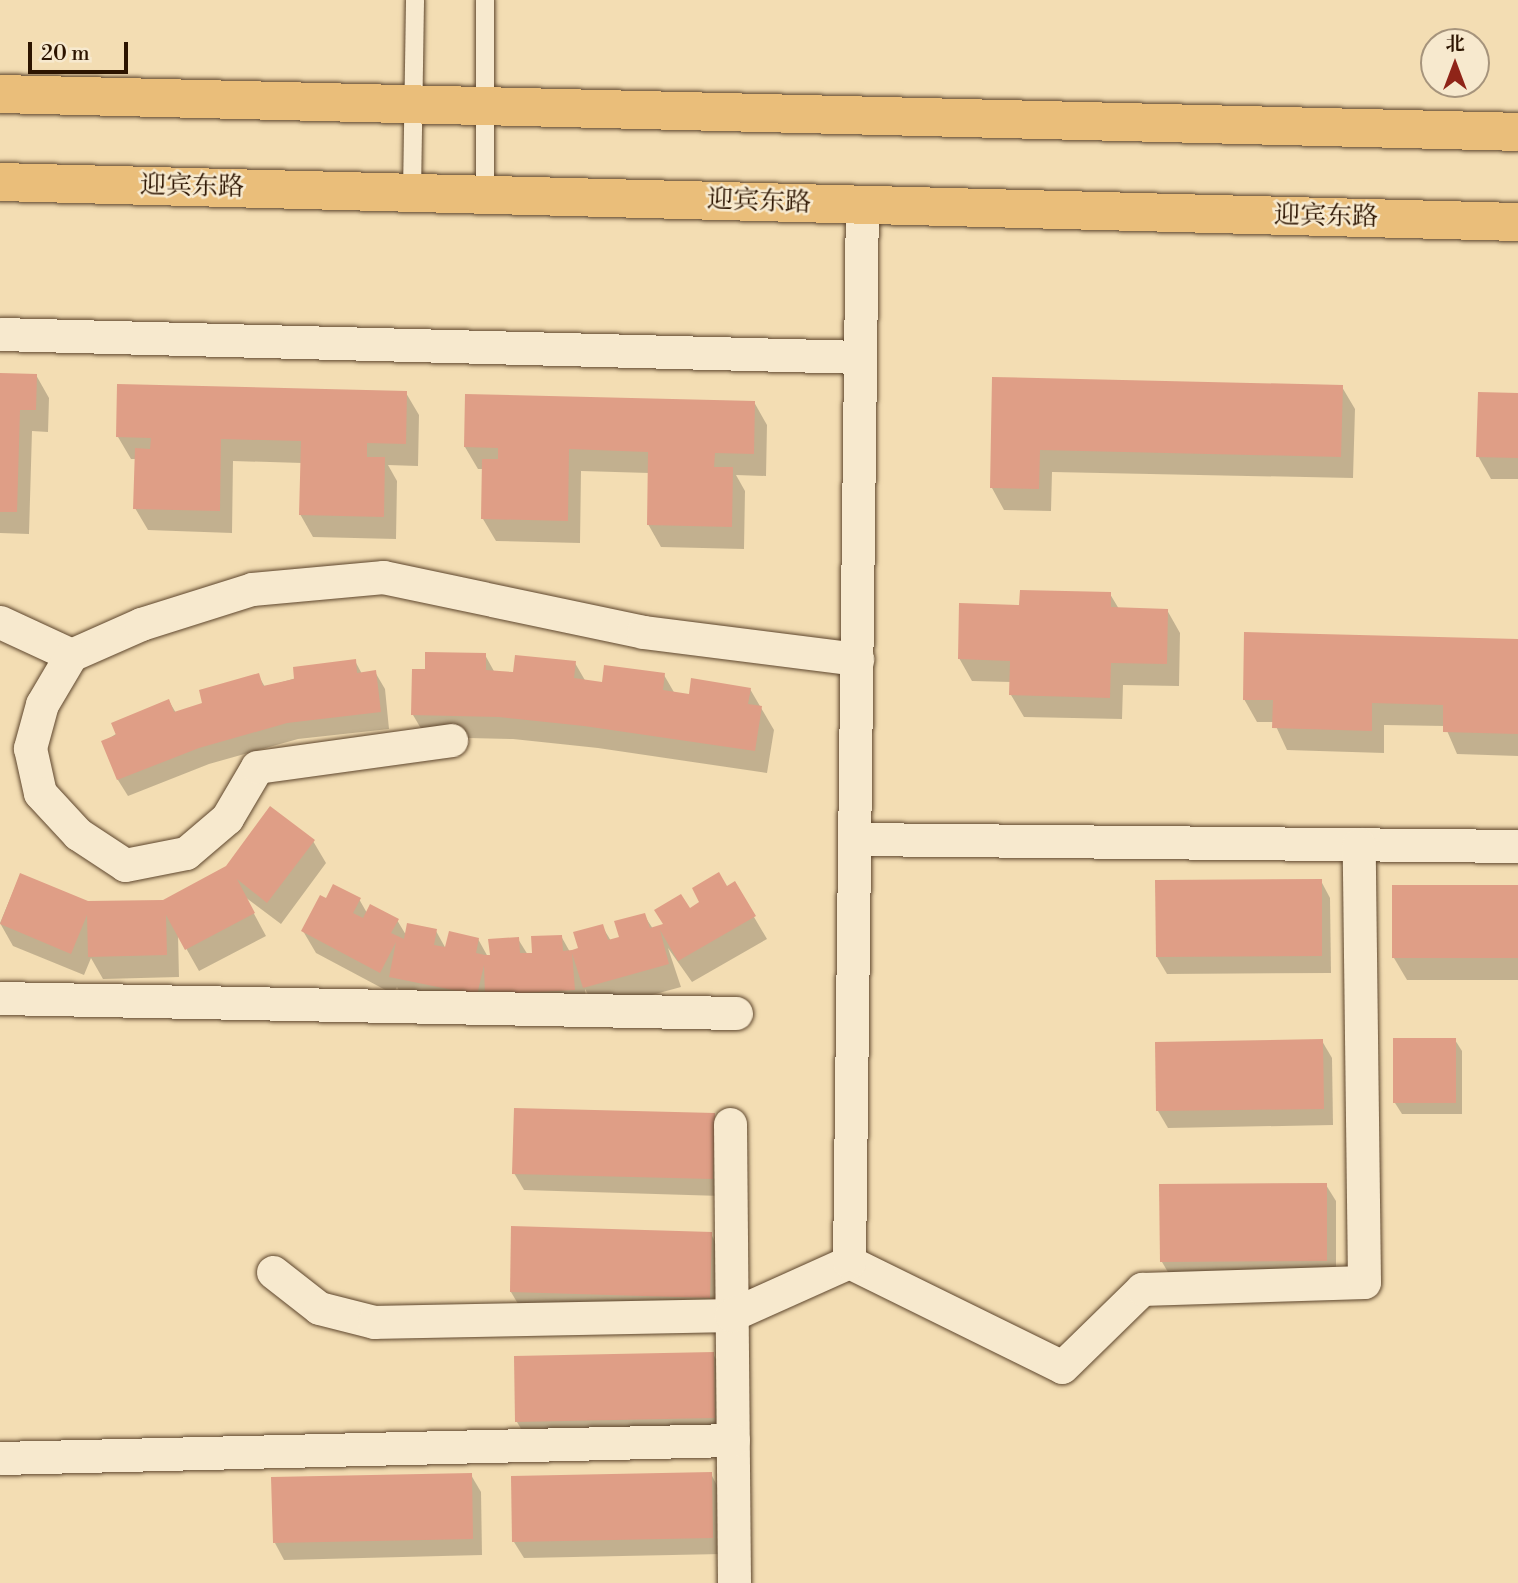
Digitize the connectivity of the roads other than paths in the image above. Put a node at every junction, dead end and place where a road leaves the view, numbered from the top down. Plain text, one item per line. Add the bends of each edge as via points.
1 (415, 0) edge
2 (485, 0) edge
3 (0, 94) edge
4 (414, 104) junction
5 (486, 106) junction
6 (1518, 132) edge
7 (0, 182) edge
8 (412, 193) junction
9 (485, 195) junction
10 (862, 205) junction
11 (1518, 222) edge
12 (0, 334) edge
13 (860, 357) junction
14 (0, 622) edge
15 (71, 655) junction
16 (856, 659) junction
17 (451, 740) dead end
18 (854, 839) junction
19 (1359, 844) junction
20 (1518, 846) edge
21 (0, 998) edge
22 (736, 1013) dead end
23 (730, 1124) dead end
24 (849, 1262) junction
25 (273, 1272) dead end
26 (731, 1315) junction
27 (733, 1440) junction
28 (0, 1458) edge
29 (734, 1583) edge

1 - 4 lane
2 - 5 lane
3 - 4 highway
4 - 5 highway
4 - 8 lane
5 - 6 highway
5 - 9 lane
7 - 8 highway, 迎宾东路
8 - 9 highway, 迎宾东路
9 - 10 highway, 迎宾东路
10 - 11 highway, 迎宾东路
10 - 13 street
12 - 13 street
13 - 16 street
14 - 15 street
15 - 16 street via 141,624 252,589 383,577 643,632
15 - 17 street via 43,704 30,748 40,793 78,834 125,865 186,853 227,818 257,767
16 - 18 street
18 - 19 street
18 - 24 street
19 - 20 street
19 - 24 street via 1364,1282 1142,1289 1062,1367
21 - 22 street
23 - 26 street
24 - 26 street
25 - 26 street via 319,1308 374,1322
26 - 27 street
27 - 28 street
27 - 29 street

